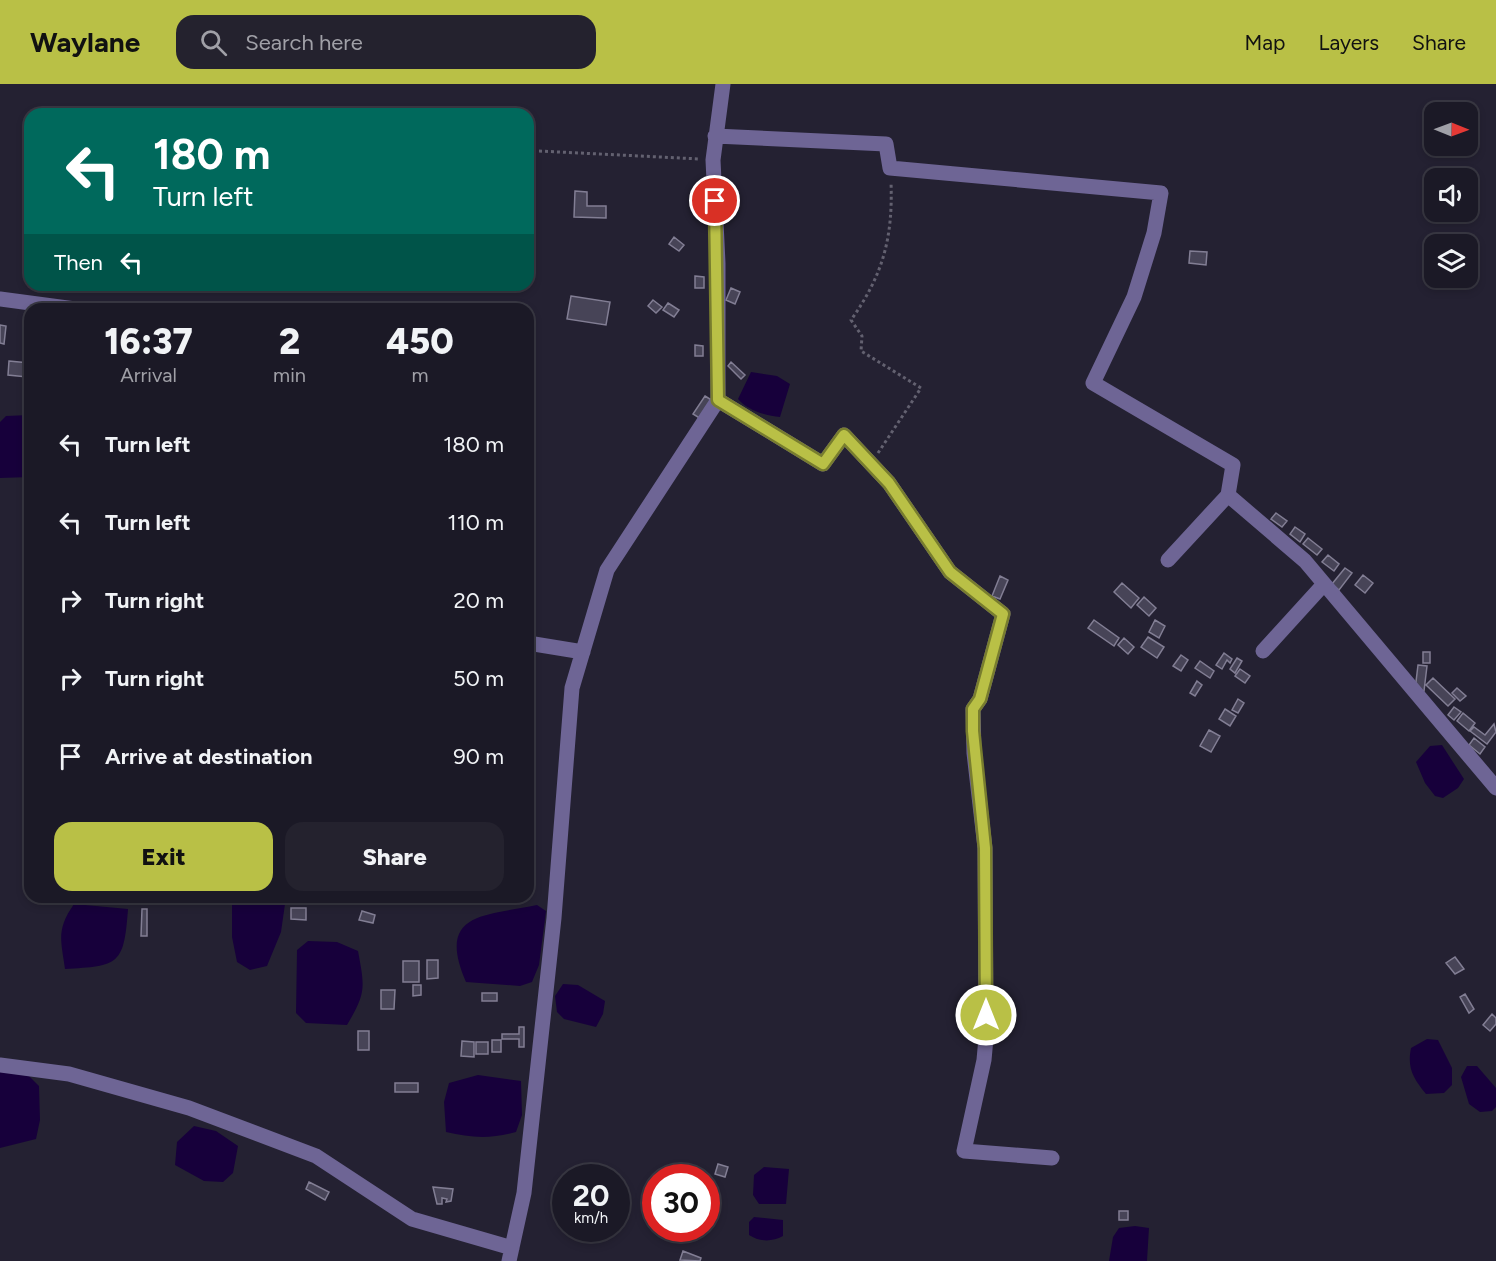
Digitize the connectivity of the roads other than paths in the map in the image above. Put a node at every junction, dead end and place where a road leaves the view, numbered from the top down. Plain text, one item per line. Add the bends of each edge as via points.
1 (723, 84) edge
2 (715, 136) junction
3 (0, 299) edge
4 (30, 303) edge
5 (718, 400) junction
6 (1228, 495) junction
7 (1168, 560) dead end
8 (1324, 584) junction
9 (534, 644) edge
10 (1263, 651) dead end
11 (583, 652) junction
12 (1496, 788) edge
13 (0, 1065) edge
14 (1052, 1158) dead end
15 (510, 1255) edge

1 - 2 street
2 - 5 street
2 - 6 street via 886,144 890,168 1161,193 1154,233 1134,297 1093,383 1233,465
3 - 4 street
5 - 11 street via 608,570
5 - 14 street via 823,464 844,435 889,483 950,572 1003,614 980,699 973,709 985,848 986,1038 964,1151
6 - 7 street
6 - 8 street via 1305,561
8 - 10 street
8 - 12 street
9 - 11 street
11 - 15 street via 572,688 552,941 524,1193
13 - 15 street via 69,1074 189,1108 316,1156 412,1219

